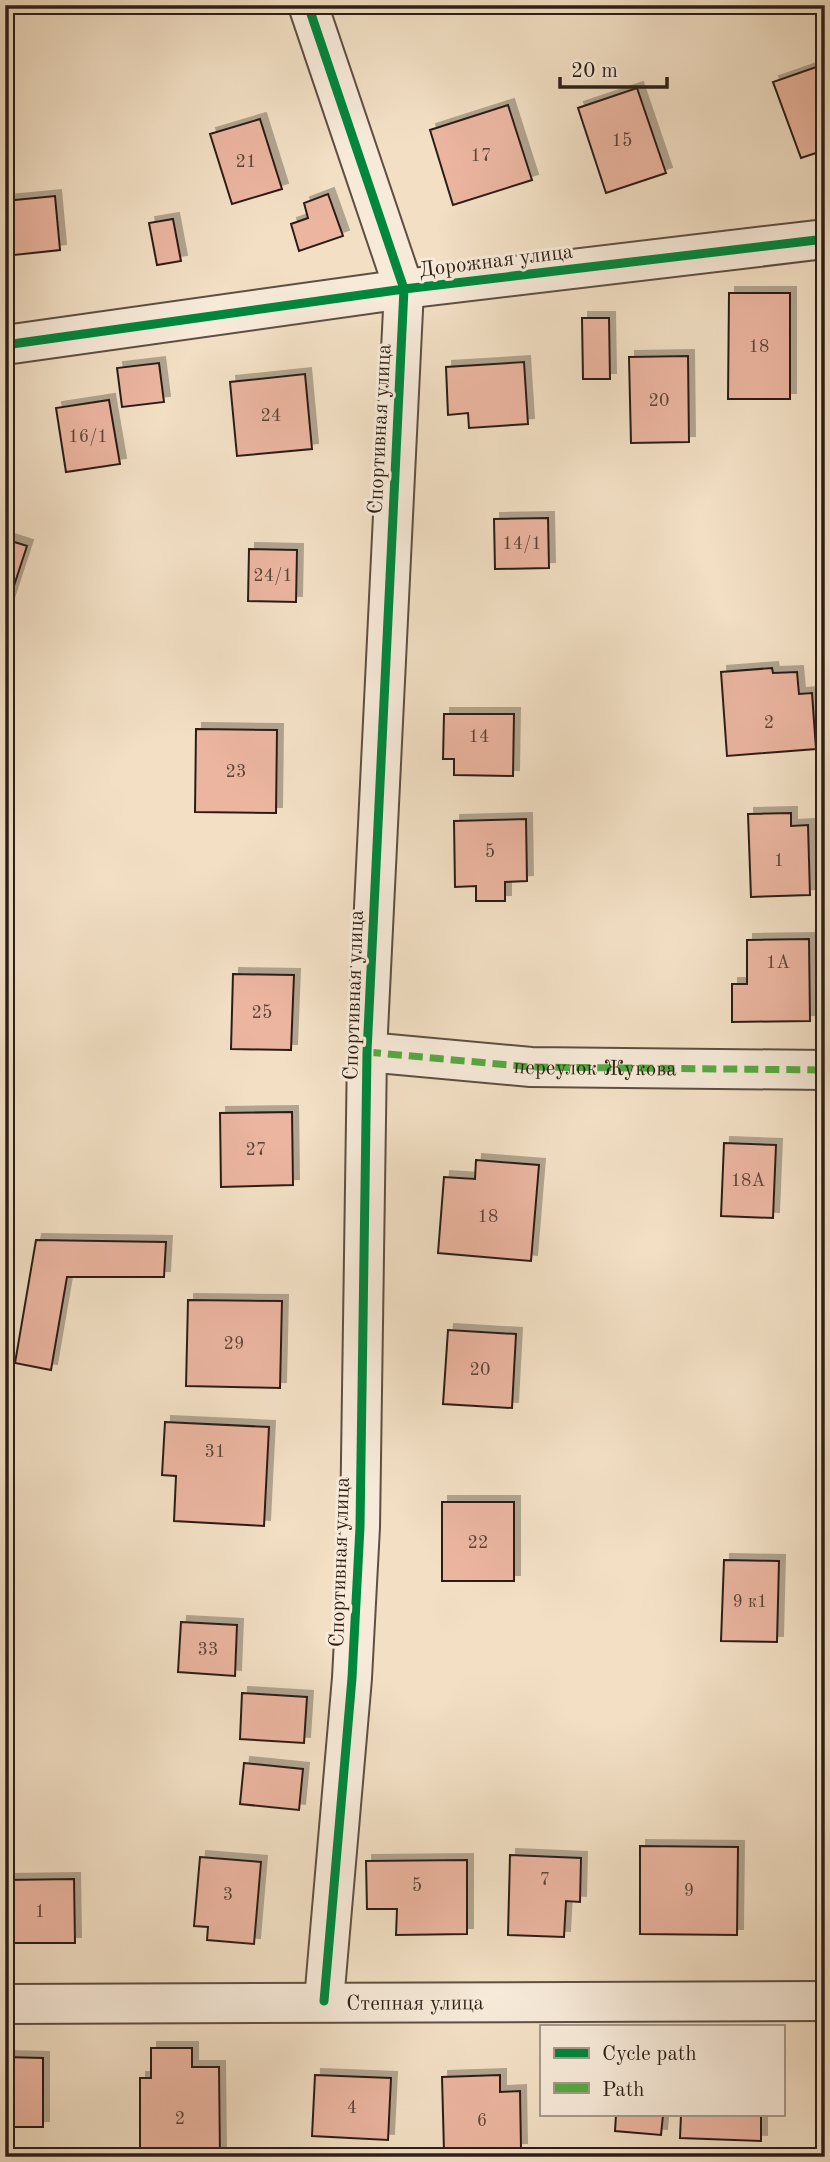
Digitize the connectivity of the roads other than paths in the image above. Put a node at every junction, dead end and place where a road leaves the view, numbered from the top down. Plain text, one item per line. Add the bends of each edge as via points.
1 (308, 5) edge
2 (825, 239) edge
3 (404, 289) junction
4 (5, 345) edge
5 (367, 1052) junction
6 (825, 1070) edge
7 (324, 2001) junction
8 (825, 2001) edge
9 (5, 2004) edge

1 - 3 street, Спортивная улица
2 - 3 street, Дорожная улица
3 - 4 street, Дорожная улица
3 - 5 street, Спортивная улица
5 - 6 street, переулок Жукова via 531,1067
5 - 7 street, Спортивная улица via 360,1527
7 - 8 street, Степная улица
7 - 9 street, Степная улица

